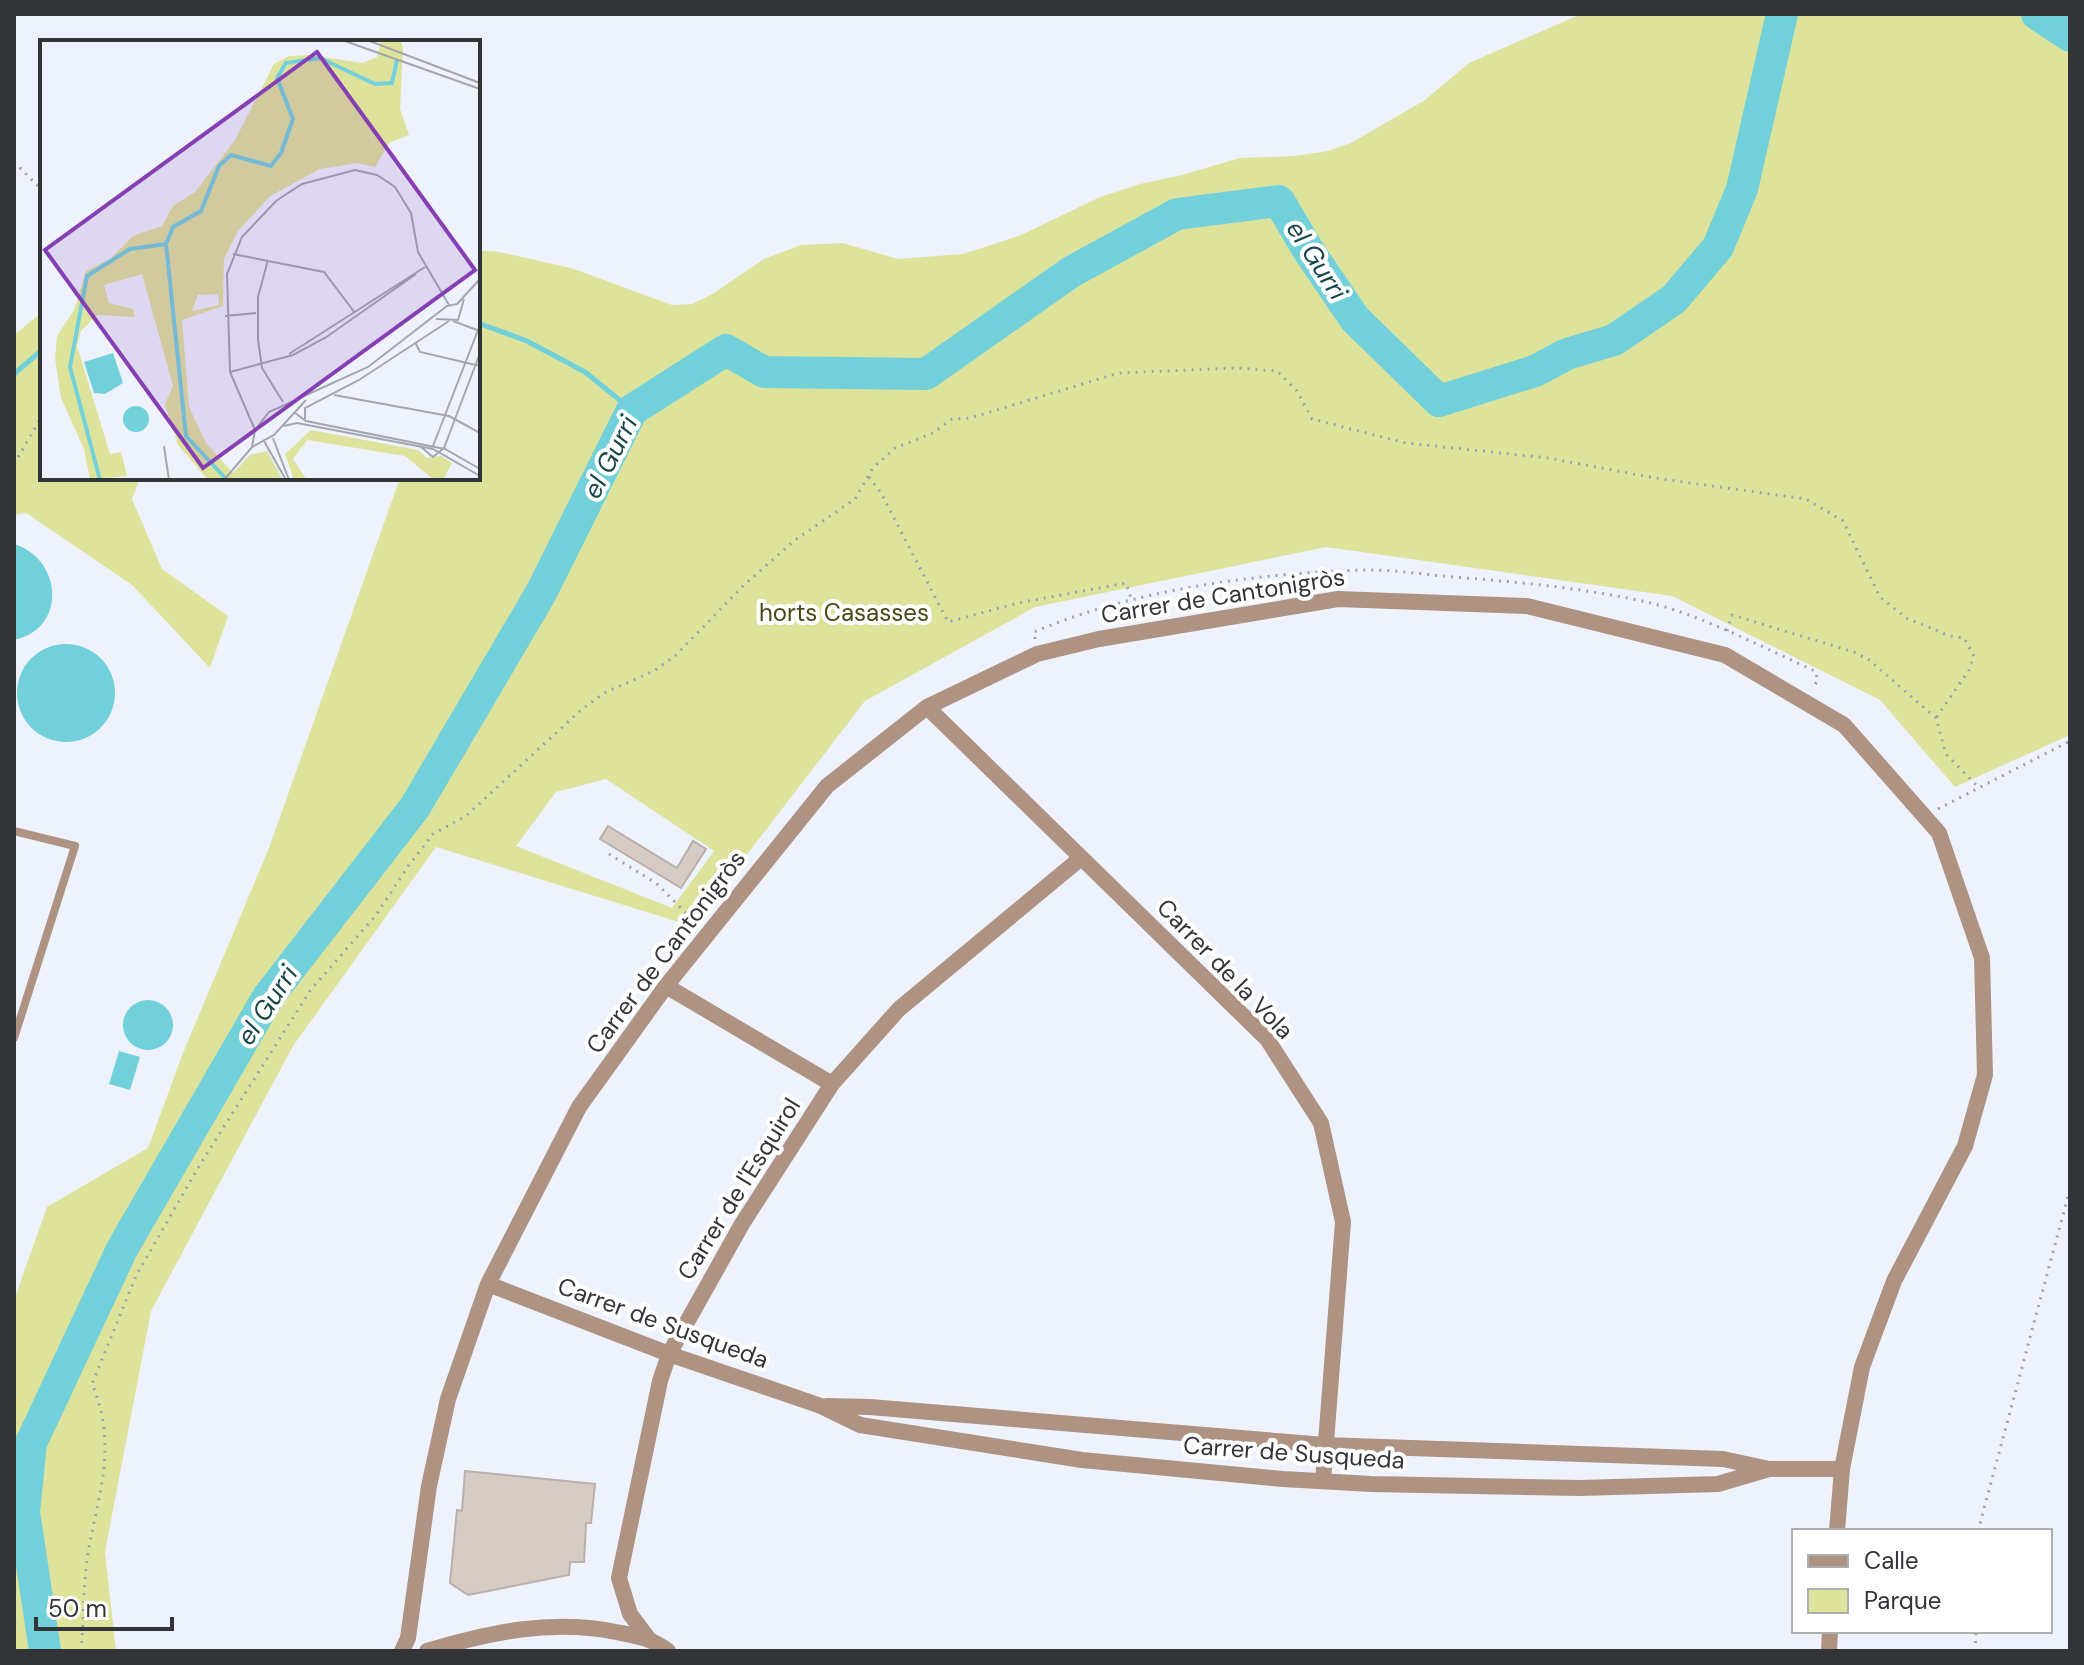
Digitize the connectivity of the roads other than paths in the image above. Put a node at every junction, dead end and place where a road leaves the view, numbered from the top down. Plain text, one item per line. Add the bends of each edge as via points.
1 (927, 707) junction
2 (14, 831) edge
3 (1081, 858) junction
4 (666, 986) junction
5 (16, 1024) edge
6 (14, 1038) edge
7 (832, 1084) junction
8 (488, 1284) junction
9 (669, 1354) junction
10 (821, 1406) junction
11 (1325, 1445) junction
12 (1769, 1469) junction
13 (1842, 1469) junction
14 (1323, 1481) junction
15 (1837, 1529) edge
16 (648, 1638) junction
17 (402, 1651) edge
18 (427, 1651) edge
19 (668, 1651) edge

1 - 3 street, Carrer de la Vola
1 - 4 street, Carrer de Cantonigròs via 827,786
1 - 13 street, Carrer de Cantonigròs via 1037,654 1338,599 1527,606 1725,655 1844,725 1939,833 1982,958 1985,1075 1965,1146 1894,1281 1862,1367
2 - 5 lane via 75,846
3 - 7 street, Carrer de l'Esquirol via 899,1009
3 - 11 street, Carrer de la Vola via 1267,1039 1321,1123 1343,1222
4 - 7 street
4 - 8 street, Carrer de Cantonigròs via 579,1107
5 - 6 lane
7 - 9 street, Carrer de l'Esquirol via 742,1224
8 - 9 street, Carrer de Susqueda
8 - 17 street, Carrer de Cantonigròs via 448,1399
9 - 10 street, Carrer de Susqueda
9 - 16 street, Carrer de l'Esquirol via 619,1578 630,1614
10 - 11 street, Carrer de Susqueda
10 - 14 street, Carrer de Susqueda via 860,1425 1051,1456
11 - 12 street, Carrer de Susqueda via 1723,1459
11 - 14 street, Carrer de la Vola
12 - 13 street, Carrer de Susqueda
12 - 14 street, Carrer de Susqueda via 1718,1484 1580,1488
13 - 15 street, Carrer de Cantonigròs
16 - 18 street via 594,1627 532,1627 483,1634
16 - 19 street

